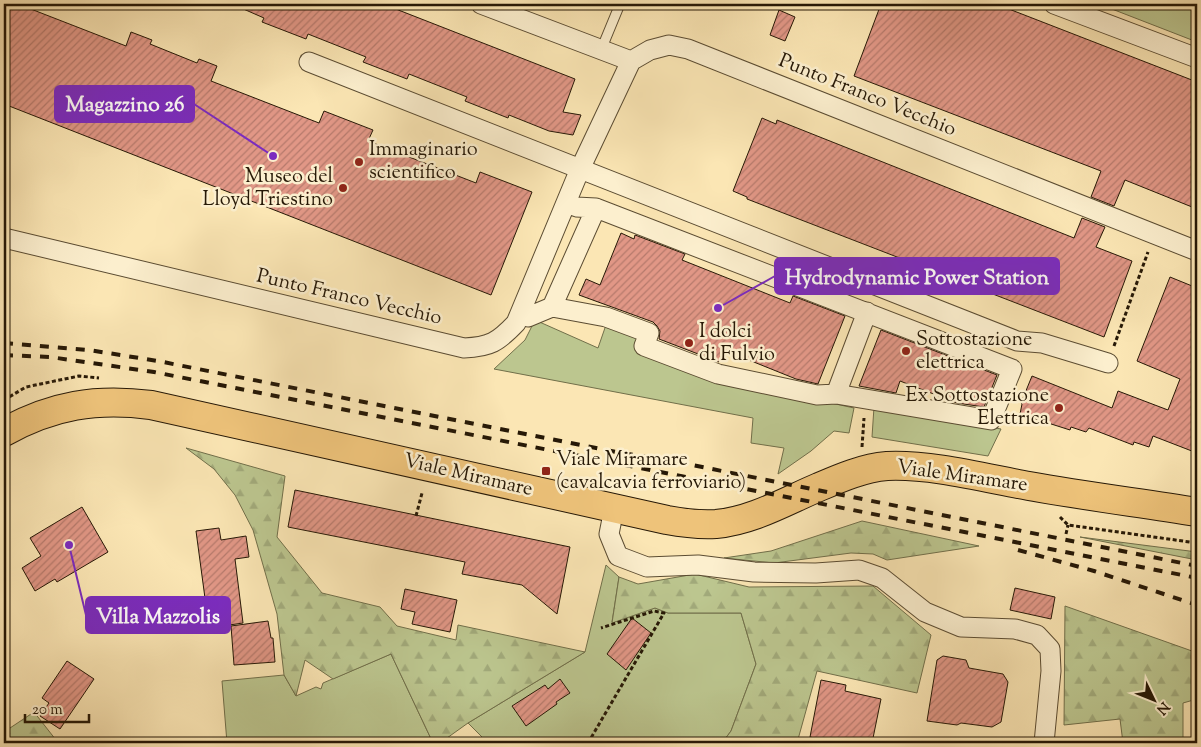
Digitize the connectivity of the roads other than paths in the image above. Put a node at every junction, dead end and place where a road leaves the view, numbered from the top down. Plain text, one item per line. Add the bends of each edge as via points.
1 (481, 4) edge
2 (620, 4) edge
3 (1054, 4) edge
4 (601, 50) junction
5 (1197, 58) edge
6 (630, 61) junction
7 (309, 62) dead end
8 (580, 169) junction
9 (576, 207) dead end
10 (596, 208) junction
11 (4, 238) edge
12 (1197, 251) edge
13 (552, 307) junction
14 (867, 312) junction
15 (528, 317) dead end
16 (1108, 363) road end
17 (836, 394) junction
18 (4, 432) edge
19 (614, 509) junction
20 (1197, 512) edge
21 (1044, 743) edge

1 - 4 street
2 - 4 lane
3 - 5 street
4 - 6 street
6 - 8 street, Punto Franco Vecchio
6 - 12 street, Punto Franco Vecchio via 650,50 669,45 688,49
7 - 8 street
8 - 11 street, Punto Franco Vecchio via 516,322 502,338 477,348 464,348
8 - 16 street via 1017,341 1042,343
9 - 10 street
10 - 13 street
10 - 14 street
13 - 15 street
13 - 17 street via 606,317 649,333 644,346 718,374 817,395
14 - 17 street
14 - 17 street via 1012,369 991,420 864,403
18 - 19 main road, Viale Miramare via 38,415 79,404 124,402 151,405
19 - 20 main road, Viale Miramare via 676,522 717,524 755,514 849,475 887,466 953,472
19 - 21 street via 608,534 618,556 647,567 698,565 754,572 816,573 859,570 882,578 925,612 961,627 1015,629 1037,635 1050,650

